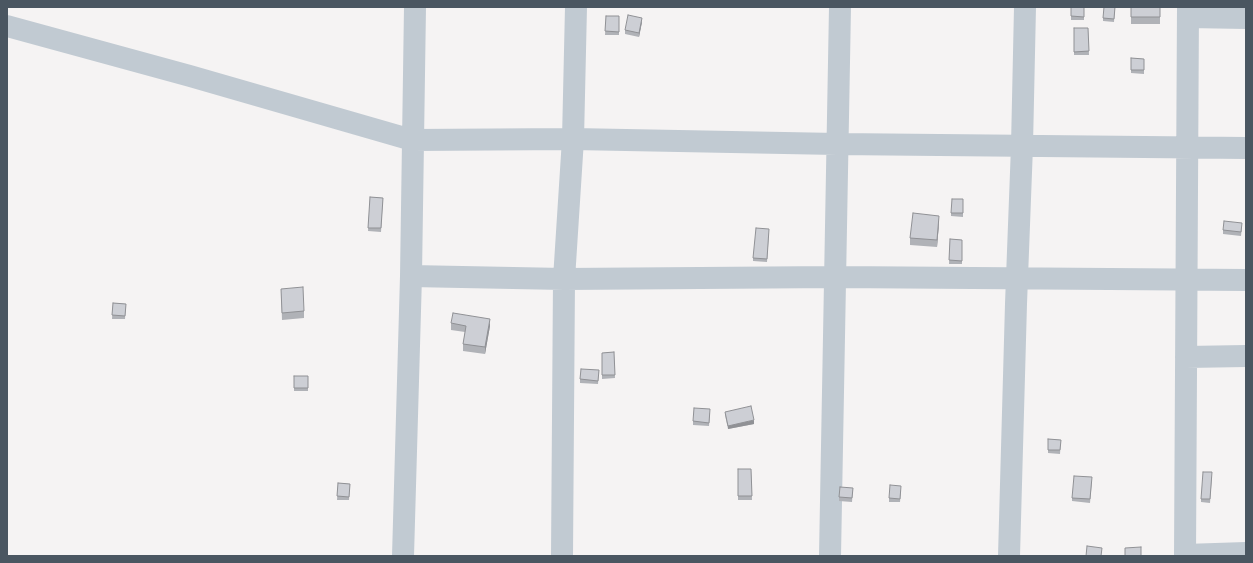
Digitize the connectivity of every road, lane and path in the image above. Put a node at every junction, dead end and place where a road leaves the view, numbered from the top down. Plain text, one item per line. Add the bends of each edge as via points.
1 (416, 7) edge
2 (576, 7) edge
3 (840, 7) edge
4 (1025, 7) edge
5 (1188, 12) edge
6 (1246, 18) edge
7 (7, 26) edge
8 (573, 139) junction
9 (412, 140) junction
10 (837, 144) junction
11 (1022, 146) junction
12 (1187, 147) junction
13 (1246, 148) edge
14 (411, 276) junction
15 (836, 277) junction
16 (564, 279) junction
17 (1017, 279) junction
18 (1187, 280) junction
19 (1246, 280) edge
20 (1246, 356) edge
21 (1186, 357) junction
22 (1246, 553) edge
23 (403, 556) edge
24 (562, 556) edge
25 (830, 556) edge
26 (1010, 556) edge
27 (1185, 556) edge

1 - 9 street
2 - 8 street
3 - 10 street
4 - 11 street
5 - 6 street
5 - 12 street
7 - 9 street
8 - 9 street
8 - 10 street
8 - 16 street
9 - 14 street
10 - 11 street
10 - 15 street
11 - 12 street
11 - 17 street
12 - 13 street
12 - 18 street
14 - 16 street
14 - 23 street
15 - 16 street
15 - 17 street
15 - 25 street
16 - 24 street
17 - 18 street
17 - 26 street
18 - 19 street
18 - 21 street
20 - 21 street
21 - 27 street
22 - 27 street

